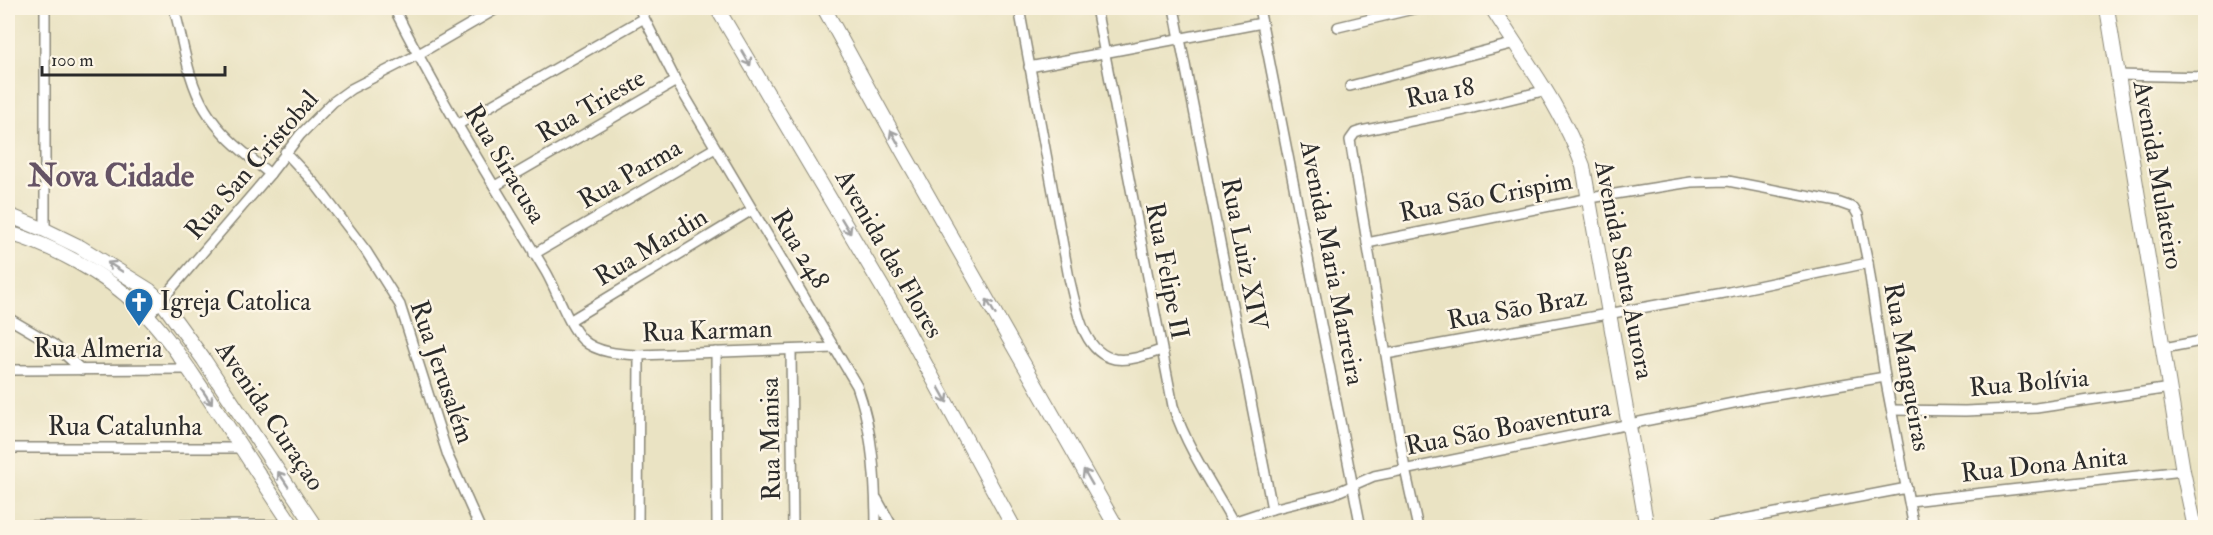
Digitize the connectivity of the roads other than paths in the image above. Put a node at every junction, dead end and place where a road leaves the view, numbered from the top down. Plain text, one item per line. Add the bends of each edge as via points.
1 (45, 8) edge
2 (174, 8) edge
3 (394, 8) edge
4 (498, 8) edge
5 (639, 8) edge
6 (717, 8) edge
7 (825, 8) edge
8 (1019, 8) edge
9 (1096, 8) edge
10 (1174, 8) edge
11 (1259, 8) edge
12 (1417, 8) edge
13 (1492, 8) edge
14 (2107, 8) edge
15 (2203, 8) edge
16 (644, 18) junction
17 (1262, 23) junction
18 (2205, 26) edge
19 (1338, 27) dead end
20 (1180, 40) junction
21 (1515, 43) junction
22 (1104, 52) junction
23 (417, 55) junction
24 (1029, 67) junction
25 (2117, 75) junction
26 (2205, 77) edge
27 (676, 81) junction
28 (1350, 86) dead end
29 (1547, 90) junction
30 (457, 125) junction
31 (715, 148) junction
32 (285, 152) junction
33 (270, 174) junction
34 (495, 186) junction
35 (1590, 198) junction
36 (752, 210) junction
37 (8, 215) edge
38 (1858, 215) joint
39 (45, 230) junction
40 (8, 232) edge
41 (1367, 243) junction
42 (534, 254) junction
43 (1868, 263) junction
44 (162, 302) junction
45 (1608, 313) junction
46 (148, 316) junction
47 (8, 318) edge
48 (571, 320) junction
49 (583, 340) joint
50 (2205, 340) edge
51 (836, 348) junction
52 (2164, 348) junction
53 (791, 350) junction
54 (1161, 350) junction
55 (716, 352) junction
56 (1386, 354) junction
57 (639, 355) junction
58 (188, 369) junction
59 (8, 370) edge
60 (82, 370) junction
61 (1885, 377) junction
62 (2170, 388) junction
63 (1892, 410) junction
64 (1628, 425) junction
65 (8, 448) edge
66 (243, 448) junction
67 (1405, 469) junction
68 (2183, 471) junction
69 (1353, 484) junction
70 (1907, 488) junction
71 (876, 496) junction
72 (1910, 501) junction
73 (1272, 509) junction
74 (2198, 521) edge
75 (1235, 525) edge
76 (8, 526) edge
77 (293, 526) edge
78 (316, 528) edge
79 (480, 528) edge
80 (638, 528) edge
81 (717, 528) edge
82 (794, 528) edge
83 (876, 528) edge
84 (893, 528) edge
85 (1014, 528) edge
86 (1117, 528) edge
87 (1361, 528) edge
88 (1418, 528) edge
89 (1647, 528) edge
90 (1698, 528) edge
91 (1914, 528) edge

1 - 39 street
2 - 33 street via 191,77 204,108 234,144
3 - 23 street, Rua Siracusa
4 - 23 street, Rua San Cristobal
5 - 16 street, Rua 248
6 -> 85 main road, Avenida das Flores via 897,312
86 -> 7 main road
8 - 24 street
9 - 22 street, Rua Felipe II
10 - 20 street, Rua Luiz XIV
11 - 17 street, Avenida Maria Marreira
12 - 19 street
13 - 21 main road, Avenida Santa Aurora
14 - 25 main road, Avenida Mulateiro
15 - 18 street
16 - 27 street, Rua 248
16 - 30 street
17 - 20 street
17 - 69 street, Avenida Maria Marreira
20 - 22 street
20 - 73 street, Rua Luiz XIV
21 - 28 street
21 - 29 main road, Avenida Santa Aurora
22 - 24 street
22 - 54 street, Rua Felipe II
23 - 30 street, Rua Siracusa
23 - 32 street, Rua San Cristobal via 351,88
24 - 54 street via 1069,278 1085,332 1103,356 1137,357
25 - 26 street
25 - 52 main road, Avenida Mulateiro
27 - 31 street, Rua 248
27 - 34 street, Rua Trieste
29 - 35 main road, Avenida Santa Aurora via 1570,134
29 - 41 street, Rua 18 via 1361,131 1352,137 1349,145
30 - 34 street, Rua Siracusa
31 - 36 street, Rua 248
31 - 42 street, Rua Parma
32 - 33 street, Rua San Cristobal
32 - 79 street, Rua Jerusalém via 359,241 400,305 448,456
33 - 44 street, Rua San Cristobal
34 - 42 street, Rua Siracusa
35 - 38 street, Rua São Crispim via 1691,182 1728,181 1848,205
35 - 41 street, Rua São Crispim
35 - 45 main road, Avenida Santa Aurora
36 - 48 street, Rua Mardin
36 - 51 street, Rua 248
37 - 39 main road, Avenida Curaçao
38 - 43 street, Rua Mangueiras
44 -> 39 main road, Avenida Curaçao via 107,263
40 - 46 main road, Avenida Curaçao via 82,267 124,294
41 - 56 street
42 - 48 street, Rua Siracusa
43 - 45 street, Rua São Braz
43 - 61 street, Rua Mangueiras
44 - 46 street, Rua San Cristobal
78 -> 44 main road, Avenida Curaçao
45 - 56 street, Rua São Braz
45 - 64 main road, Avenida Santa Aurora
46 - 58 main road, Avenida Curaçao
47 - 60 street via 54,345
48 - 49 street, Rua Siracusa
49 - 57 street, Rua Karman via 599,349
50 - 52 street
51 - 53 street, Rua Karman
51 - 71 street, Rua 248 via 863,404
52 - 62 main road, Avenida Mulateiro
53 - 55 street, Rua Karman
53 - 82 street, Rua Manisa
54 - 75 street, Rua Felipe II via 1181,430
55 - 57 street, Rua Karman
55 - 81 street
56 - 67 street
57 - 80 street
58 - 60 street, Rua Almeria
58 -> 66 main road, Avenida Curaçao
59 - 60 street, Rua Almeria
61 - 63 street, Rua Mangueiras
61 - 64 street, Rua São Boaventura
62 - 63 street, Rua Bolívia via 2036,408
62 - 68 main road, Avenida Mulateiro
63 - 70 street, Rua Mangueiras
64 - 67 street, Rua São Boaventura
64 - 89 main road, Avenida Santa Aurora
65 - 66 street, Rua Catalunha
66 - 77 main road, Avenida Curaçao
67 - 69 street, Rua São Boaventura
67 - 88 street
68 - 72 street, Rua Dona Anita
68 - 74 main road, Avenida Mulateiro
69 - 73 street, Rua São Boaventura via 1333,494
69 - 87 street, Avenida Maria Marreira
70 - 72 street, Rua Mangueiras
70 - 90 street
71 - 83 street, Rua 248
71 - 84 street
72 - 91 street, Rua Mangueiras
73 - 75 street, Rua São Boaventura
76 - 77 street

